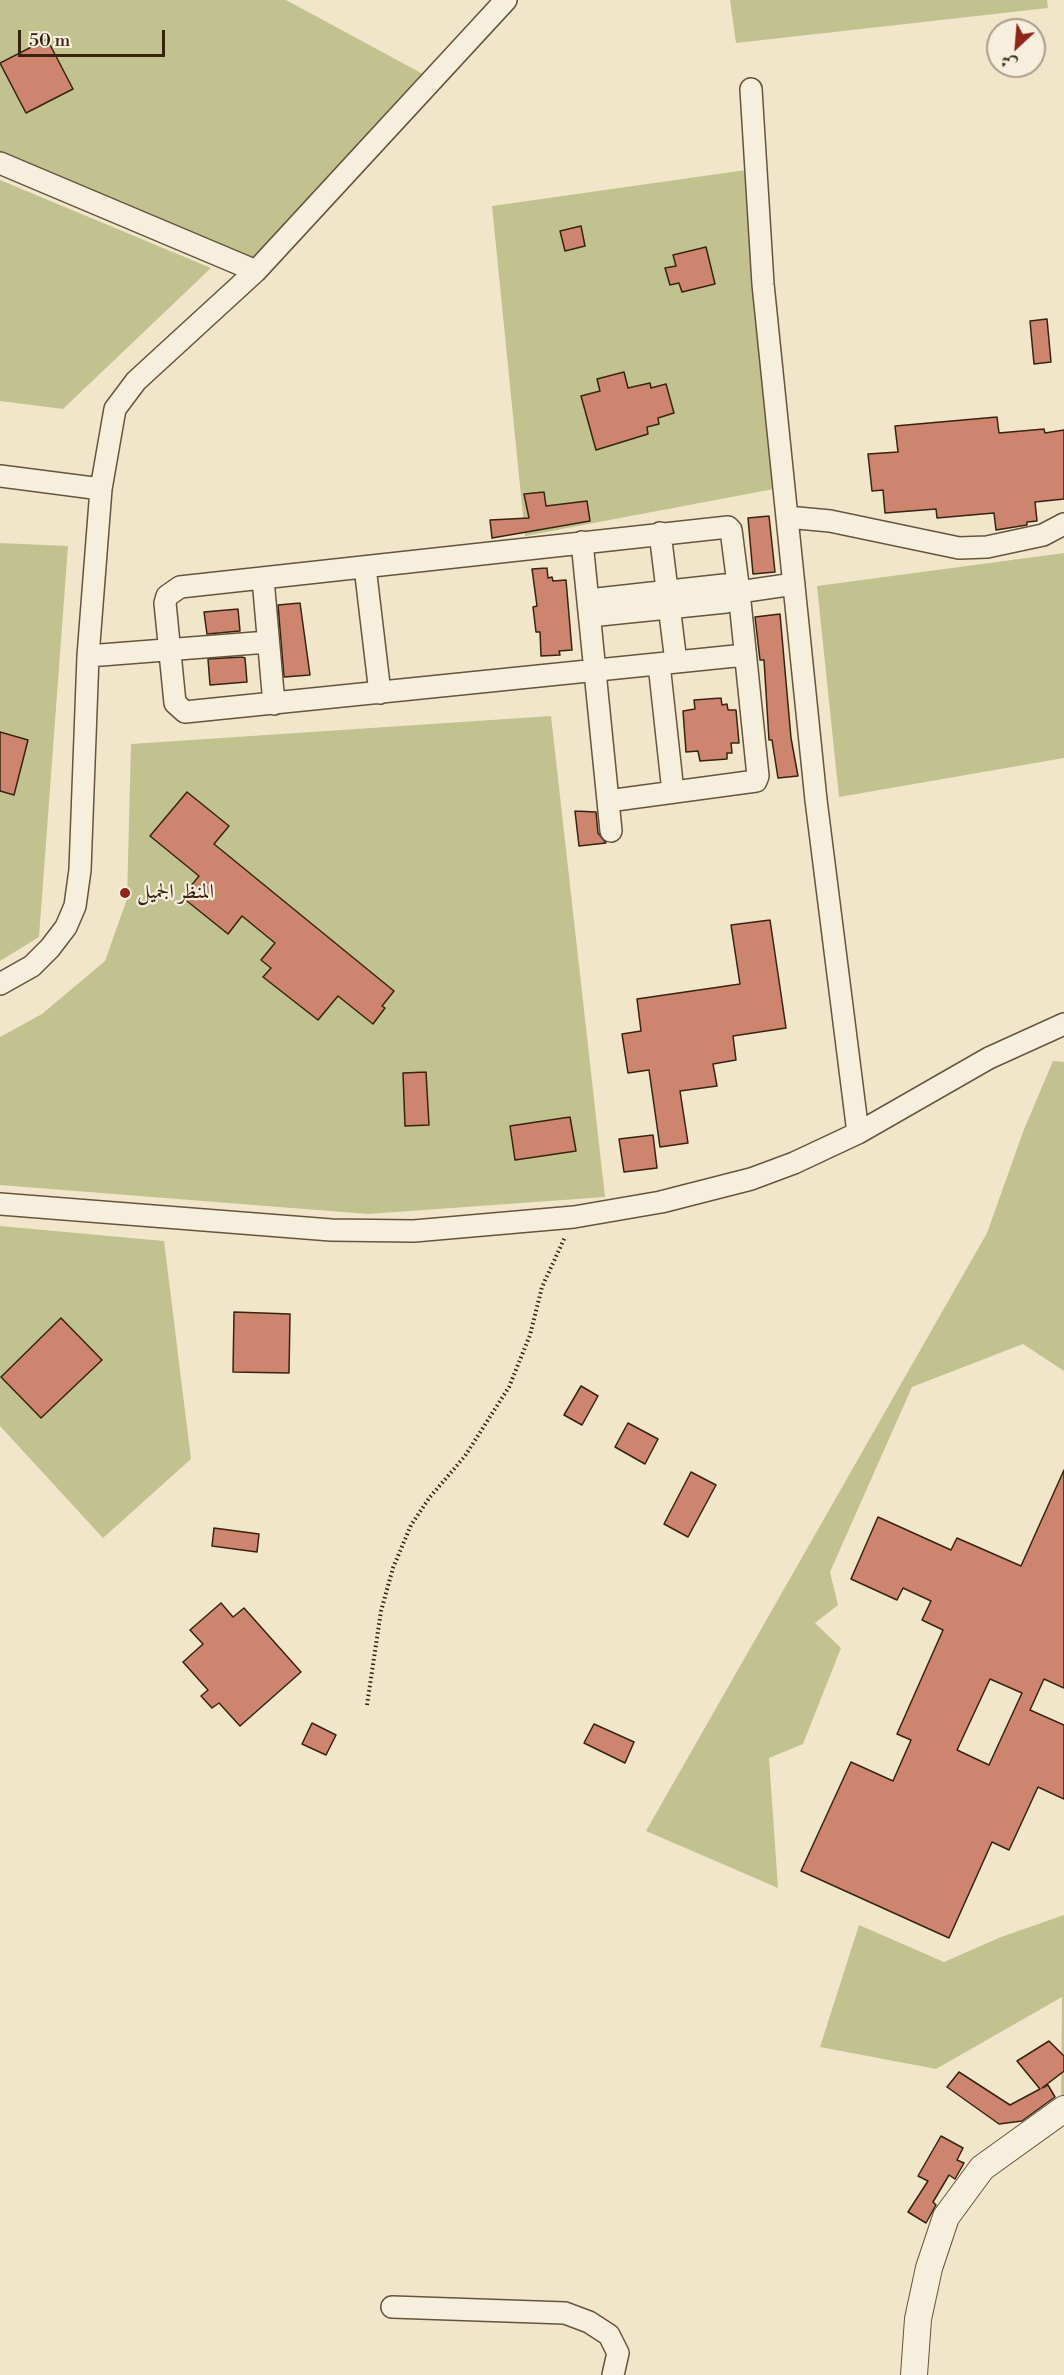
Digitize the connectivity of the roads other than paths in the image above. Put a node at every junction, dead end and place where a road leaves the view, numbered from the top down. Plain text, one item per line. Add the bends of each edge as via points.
1 (506, 0) edge
2 (751, 89) dead end
3 (0, 163) edge
4 (256, 271) junction
5 (0, 476) edge
6 (101, 489) junction
7 (787, 518) junction
8 (1064, 524) edge
9 (660, 533) junction
10 (582, 542) junction
11 (365, 567) junction
12 (263, 579) junction
13 (794, 584) junction
14 (740, 592) junction
15 (668, 599) junction
16 (589, 608) junction
17 (268, 642) junction
18 (170, 651) junction
19 (745, 655) junction
20 (88, 656) junction
21 (667, 663) junction
22 (594, 671) junction
23 (380, 693) junction
24 (274, 704) junction
25 (673, 792) junction
26 (608, 801) junction
27 (611, 831) dead end
28 (0, 984) edge
29 (1064, 1024) edge
30 (858, 1133) junction
31 (0, 1204) edge
32 (1064, 2109) edge
33 (392, 2307) dead end
34 (613, 2375) edge
35 (914, 2375) edge

1 - 4 street
2 - 7 street via 763,284
3 - 4 street
4 - 6 street via 123,396 115,409
5 - 6 street
6 - 20 street
7 - 8 street via 830,521 959,548 987,547 1043,535
7 - 13 street
9 - 10 street
9 - 14 street via 728,527
9 - 15 street
10 - 11 street
10 - 16 street
11 - 12 street
11 - 23 street
12 - 17 street
12 - 18 street via 171,591 165,603
13 - 14 street
13 - 30 street via 816,800
14 - 15 street via 724,585
14 - 19 street
15 - 16 street
15 - 21 street
16 - 22 street
17 - 18 street
17 - 24 street
18 - 20 street
18 - 24 street via 175,703 184,712
19 - 21 street
19 - 25 street via 756,781
20 - 28 street via 80,870 75,906 66,927 50,948 32,966
21 - 22 street
21 - 25 street
22 - 23 street
22 - 26 street
23 - 24 street
25 - 26 street
26 - 27 street
29 - 30 street via 989,1058
30 - 31 street via 751,1179 661,1202 574,1217 414,1231 331,1230
32 - 35 street via 982,2168 946,2217 918,2319
33 - 34 street via 565,2313 609,2335 618,2353

